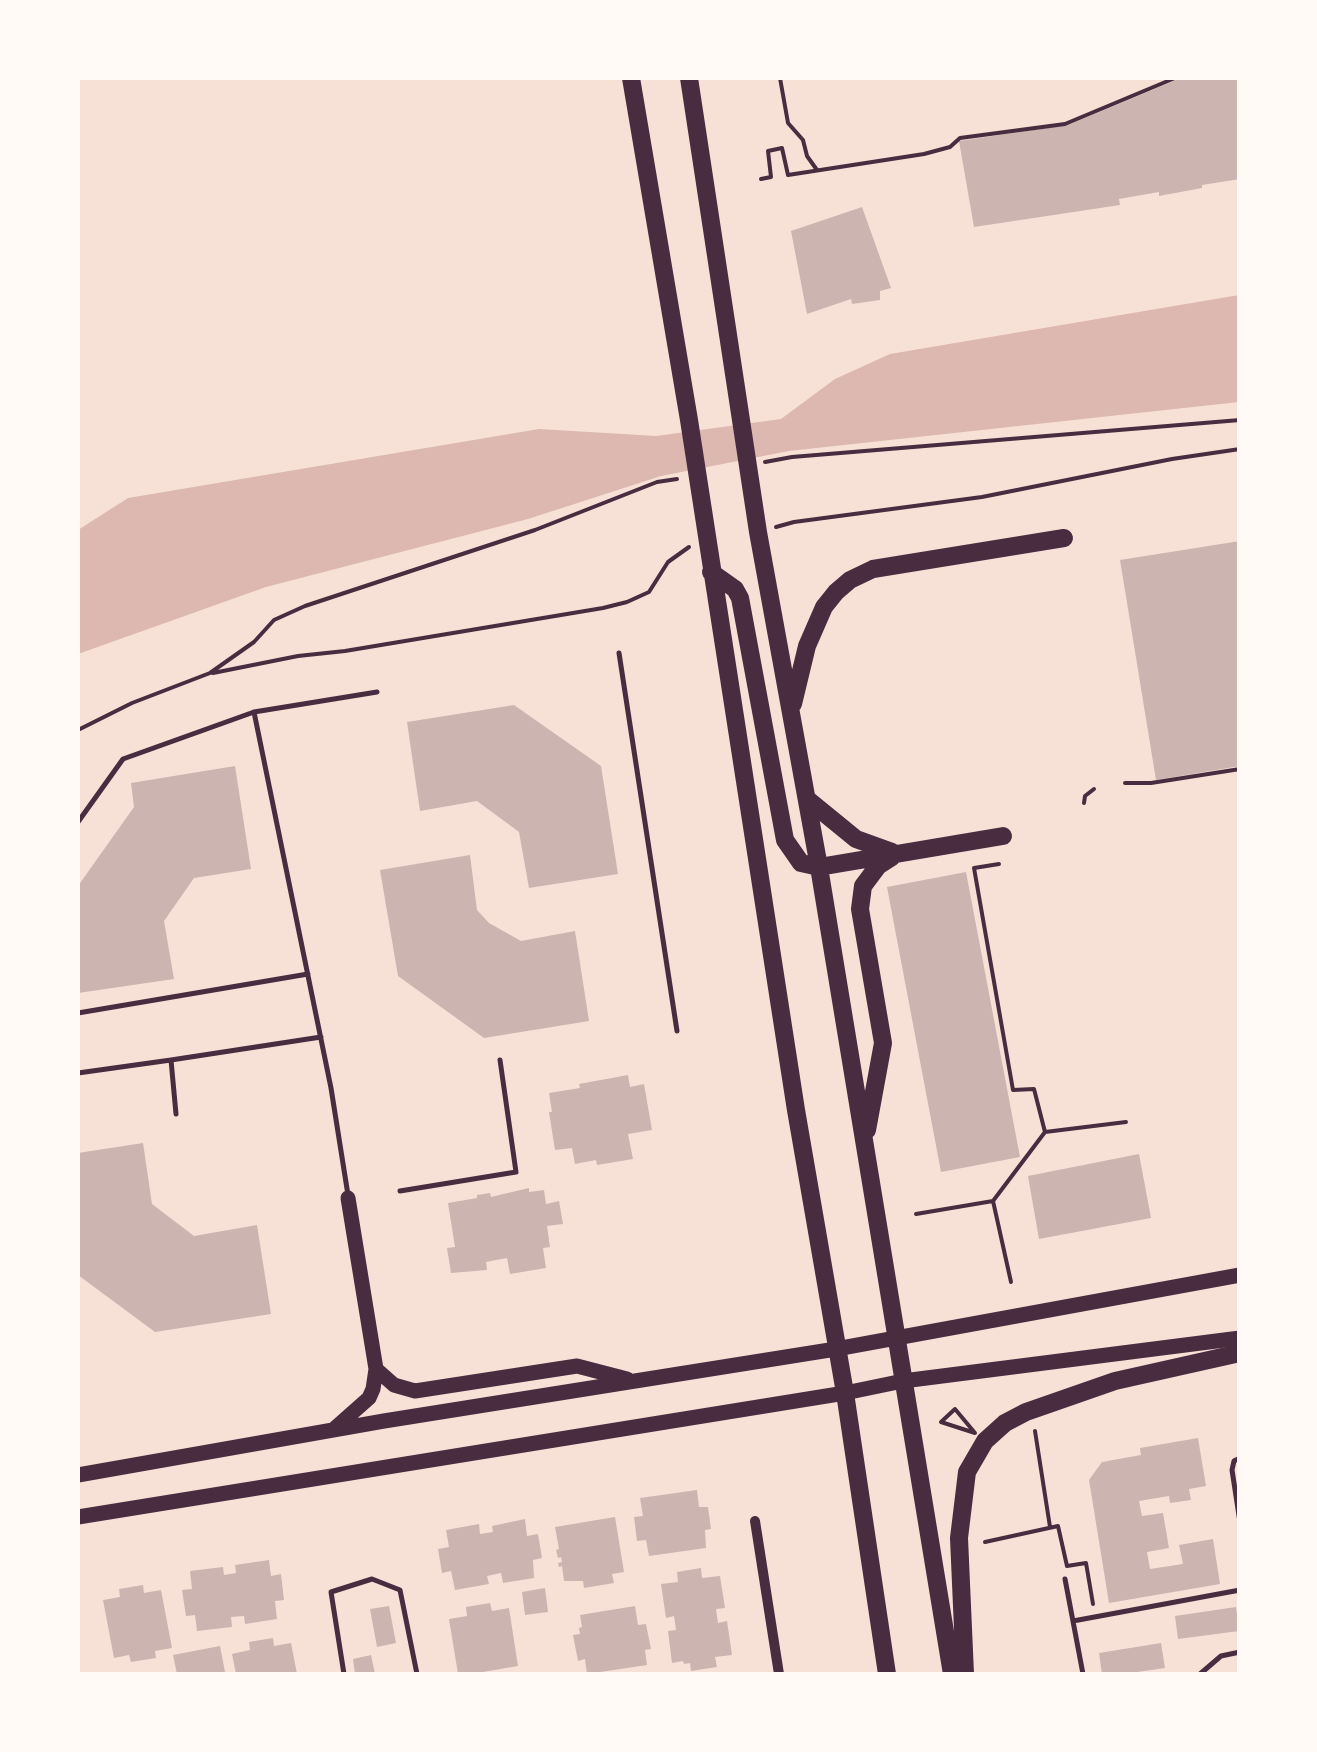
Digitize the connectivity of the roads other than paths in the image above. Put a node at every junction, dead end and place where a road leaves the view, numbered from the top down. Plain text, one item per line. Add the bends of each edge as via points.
1 (631, 78) edge
2 (690, 78) edge
3 (1064, 538) dead end
4 (711, 572) junction
5 (619, 653) dead end
6 (377, 692) dead end
7 (254, 712) junction
8 (791, 714) junction
9 (807, 800) junction
10 (78, 822) edge
11 (1003, 836) dead end
12 (897, 854) junction
13 (819, 867) junction
14 (308, 974) junction
15 (78, 1013) edge
16 (677, 1030) dead end
17 (321, 1037) junction
18 (170, 1060) junction
19 (500, 1060) dead end
20 (78, 1073) edge
21 (176, 1114) dead end
22 (865, 1145) junction
23 (400, 1191) dead end
24 (348, 1198) joint
25 (1240, 1275) edge
26 (896, 1337) junction
27 (1240, 1338) edge
28 (836, 1349) junction
29 (1240, 1353) edge
30 (376, 1369) junction
31 (636, 1381) junction
32 (903, 1382) junction
33 (845, 1393) junction
34 (330, 1431) junction
35 (1240, 1458) edge
36 (78, 1475) edge
37 (78, 1517) edge
38 (755, 1521) dead end
39 (1240, 1522) edge
40 (1065, 1579) dead end
41 (1240, 1590) edge
42 (1072, 1621) junction
43 (1240, 1652) edge
44 (344, 1674) edge
45 (417, 1674) edge
46 (779, 1674) edge
47 (887, 1674) edge
48 (952, 1674) edge
49 (965, 1674) edge
50 (1083, 1674) edge
51 (1200, 1674) edge

1 - 4 main road
2 - 8 main road
3 - 8 main road via 874,569 850,580 824,607 806,646
4 - 13 main road via 740,598 786,840 801,863
4 - 28 main road
5 - 16 lane
6 - 7 lane
7 - 10 lane via 123,759
7 - 14 lane
8 - 9 main road
9 - 12 main road via 856,839
9 - 13 main road
11 - 12 main road
12 - 13 main road
12 - 22 main road via 876,868 860,909 883,1043
13 - 22 main road
14 - 15 lane
14 - 17 lane
17 - 18 lane
17 - 24 lane
18 - 20 lane
18 - 21 lane
19 - 23 lane via 516,1172
22 - 26 main road
24 - 30 main road
25 - 26 main road
26 - 28 main road
26 - 32 main road
27 - 32 main road
28 - 31 main road
28 - 33 main road
29 - 49 main road via 1115,1381 1026,1412 985,1441 967,1472 959,1538
30 - 31 main road via 394,1385 415,1391 577,1366
30 - 34 main road via 369,1398
31 - 34 main road
32 - 33 main road
32 - 48 main road
33 - 37 main road
33 - 47 main road
34 - 36 main road
35 - 39 lane via 1232,1470
38 - 46 street
40 - 42 lane
41 - 42 lane
42 - 50 lane
43 - 51 lane via 1221,1656
44 - 45 lane via 331,1592 372,1579 400,1590

